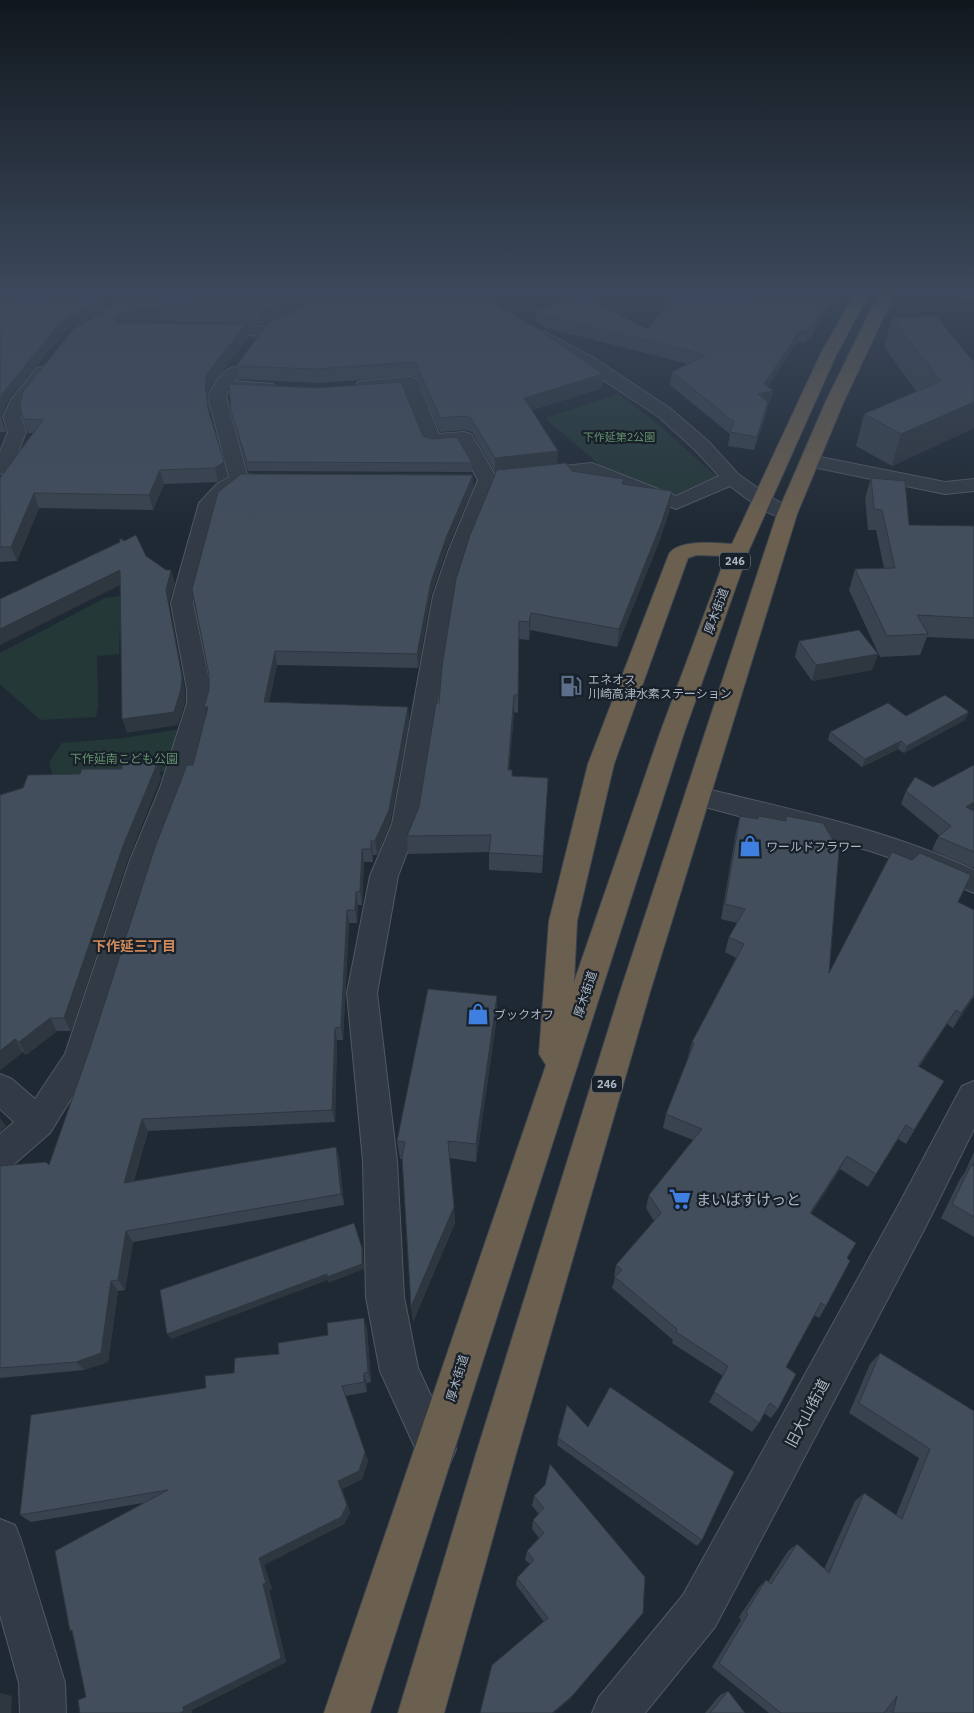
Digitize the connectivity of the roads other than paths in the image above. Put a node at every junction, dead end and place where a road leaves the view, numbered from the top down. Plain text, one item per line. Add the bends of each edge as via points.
1 (43, 371) edge
2 (234, 371) edge
3 (601, 371) edge
4 (823, 371) edge
5 (849, 371) edge
6 (223, 386) junction
7 (345, 387) edge
8 (280, 388) edge
9 (810, 461) junction
10 (0, 468) edge
11 (731, 478) junction
12 (495, 479) junction
13 (239, 480) junction
14 (268, 480) edge
15 (974, 485) edge
16 (775, 507) junction
17 (739, 550) junction
18 (699, 796) junction
19 (974, 882) edge
20 (0, 1089) edge
21 (552, 1091) junction
22 (974, 1096) edge
23 (38, 1122) junction
24 (0, 1155) edge
25 (436, 1449) junction
26 (0, 1540) edge
27 (347, 1706) edge
28 (43, 1713) edge
29 (421, 1713) edge
30 (615, 1713) edge

1 - 10 street via 17,404 12,417 17,432
2 - 6 street
3 - 11 street via 665,413
4 - 16 highway, 厚木街道 / 246
5 - 9 highway, 厚木街道 / 246
6 - 8 street
6 - 13 street via 217,397 219,410
7 - 12 street via 409,382 432,440 464,438
9 - 15 street via 945,488
9 - 16 highway, 厚木街道 / 246
11 - 12 street via 676,503 592,469
11 - 16 street
12 - 25 street via 458,552 444,596 406,824 384,876 362,993 380,1161 385,1296 400,1371
13 - 14 street
13 - 23 street via 224,488 209,503 182,603 199,703 173,788 144,860 79,1060
16 - 17 highway, 厚木街道 / 246
16 - 18 highway, 厚木街道 / 246
17 - 21 highway, 厚木街道 / 246 via 668,742
17 - 21 highway, 246 via 696,549 679,554 601,764 563,921
18 - 19 street via 856,838 947,868
18 - 29 highway, 厚木街道 / 246 via 635,992
20 - 23 street
21 - 25 highway, 厚木街道 / 246
22 - 30 street, 旧大山街道 via 699,1611
23 - 24 street
25 - 27 highway, 厚木街道 / 246
26 - 28 street via 42,1684

